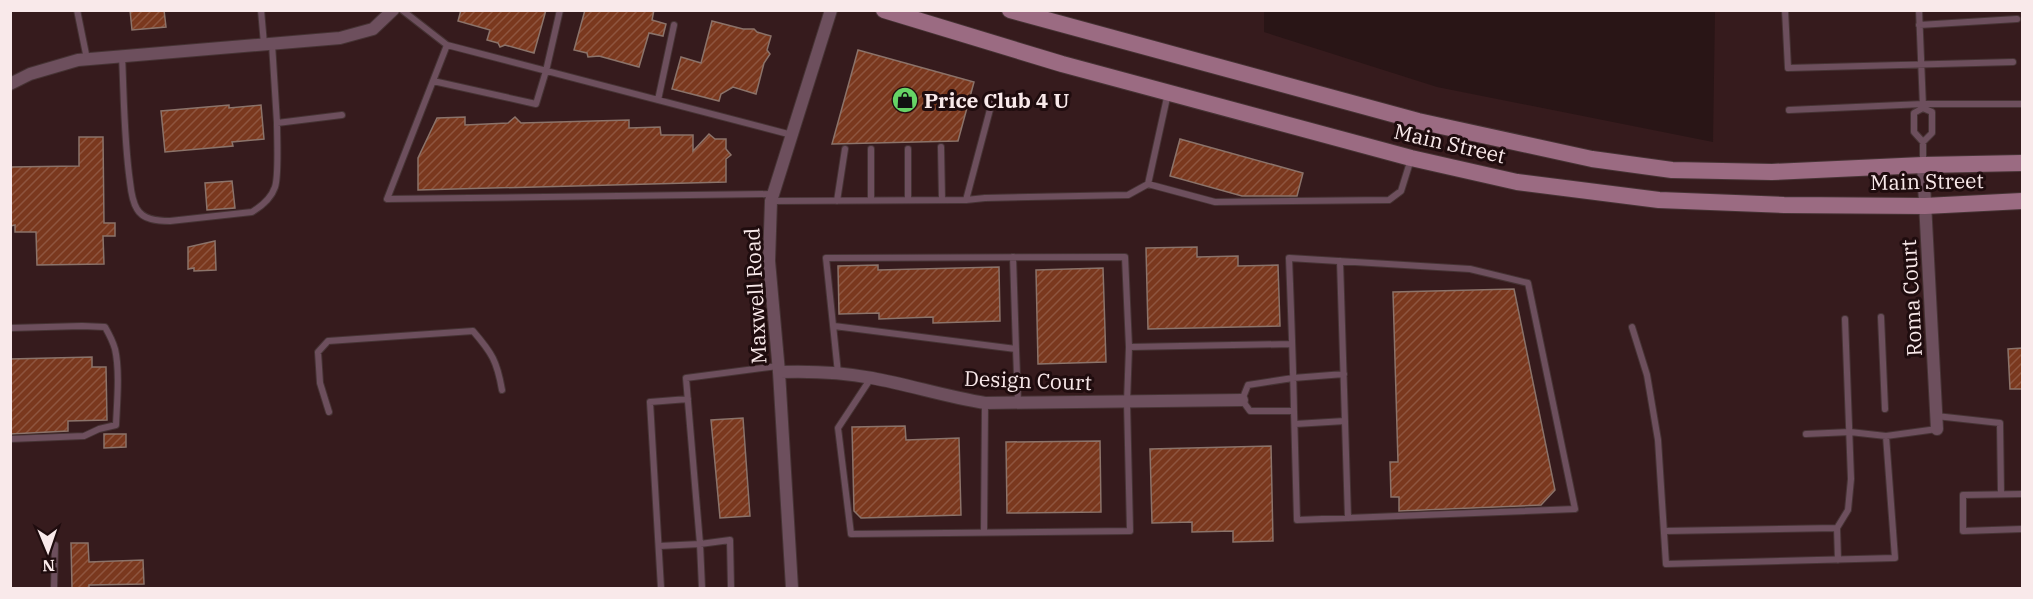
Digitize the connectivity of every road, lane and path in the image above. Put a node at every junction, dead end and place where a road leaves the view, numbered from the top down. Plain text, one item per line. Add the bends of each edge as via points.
1 (77, 10) edge
2 (261, 10) edge
3 (402, 10) edge
4 (560, 10) edge
5 (831, 10) edge
6 (884, 10) edge
7 (1010, 10) edge
8 (1785, 10) edge
9 (1919, 10) edge
10 (389, 12) edge
11 (2017, 19) dead end
12 (674, 25) dead end
13 (1919, 25) junction
14 (268, 44) junction
15 (447, 45) junction
16 (122, 56) junction
17 (87, 59) junction
18 (2013, 62) dead end
19 (1921, 65) junction
20 (546, 70) junction
21 (433, 81) junction
22 (10, 84) edge
23 (1168, 92) junction
24 (658, 100) junction
25 (992, 102) dead end
26 (2022, 104) edge
27 (1923, 106) junction
28 (1789, 110) dead end
29 (342, 115) dead end
30 (277, 123) junction
31 (792, 135) junction
32 (1923, 142) junction
33 (942, 147) dead end
34 (845, 149) dead end
35 (871, 149) dead end
36 (908, 149) dead end
37 (1411, 158) junction
38 (2022, 163) edge
39 (1923, 165) junction
40 (1148, 184) junction
41 (773, 198) junction
42 (908, 200) junction
43 (942, 200) junction
44 (966, 200) junction
45 (837, 201) junction
46 (871, 201) junction
47 (2022, 201) edge
48 (1925, 206) junction
49 (1012, 257) junction
50 (1340, 261) junction
51 (1881, 317) dead end
52 (1845, 320) dead end
53 (834, 326) junction
54 (1632, 327) dead end
55 (10, 328) edge
56 (1292, 344) junction
57 (1129, 347) junction
58 (1016, 349) junction
59 (779, 369) junction
60 (838, 374) junction
61 (1344, 374) junction
62 (871, 378) junction
63 (1293, 378) junction
64 (502, 390) dead end
65 (688, 399) junction
66 (1242, 400) junction
67 (1127, 402) junction
68 (985, 403) junction
69 (1018, 403) junction
70 (1885, 408) dead end
71 (1294, 411) junction
72 (329, 412) dead end
73 (1345, 422) junction
74 (1937, 423) junction
75 (1295, 424) junction
76 (1850, 432) junction
77 (1806, 434) dead end
78 (1886, 436) junction
79 (10, 439) edge
80 (2001, 494) junction
81 (2022, 494) edge
82 (1348, 518) junction
83 (1837, 528) junction
84 (2022, 529) edge
85 (1665, 531) junction
86 (984, 532) junction
87 (700, 544) junction
88 (55, 545) dead end
89 (659, 546) junction
90 (1838, 560) junction
91 (54, 588) edge
92 (662, 588) edge
93 (702, 588) edge
94 (731, 588) edge
95 (792, 588) edge

1 - 17 lane
2 - 14 lane
3 - 15 lane
4 - 20 lane
5 - 31 street, Maxwell Road
6 - 23 main road, Main Street
7 - 39 main road, Main Street via 1418,121 1592,159 1672,170 1761,172
8 - 19 lane via 1788,68
9 - 13 lane
10 - 14 street via 372,29 340,38
11 - 13 lane
12 - 24 lane
13 - 19 lane
14 - 16 street
14 - 30 lane
15 - 20 lane
15 - 21 lane
16 - 17 street
16 - 30 lane via 129,175 136,209 143,216 170,221 252,212 276,186
17 - 22 street via 30,74
18 - 19 lane
19 - 27 lane
20 - 21 lane via 536,104
20 - 24 lane
21 - 41 lane via 387,199
23 - 37 main road, Main Street
23 - 40 lane
24 - 31 lane
25 - 44 lane
26 - 27 lane
27 - 28 lane
27 - 32 lane via 1914,113 1914,132
27 - 32 lane via 1932,112 1932,133
29 - 30 lane
31 - 41 street, Maxwell Road
32 - 39 lane
33 - 43 lane
34 - 45 lane
35 - 46 lane
36 - 42 lane
37 - 40 lane via 1401,191 1389,200 1215,202
37 - 48 main road, Main Street via 1517,182 1659,200
38 - 39 main road, Main Street
39 - 48 street, Roma Court
40 - 44 lane via 1128,195
41 - 45 lane
41 - 59 street, Maxwell Road via 769,261
42 - 43 lane
42 - 46 lane
43 - 44 lane
45 - 46 lane
47 - 48 main road, Main Street
48 - 74 street, Roma Court
49 - 53 lane via 826,258
49 - 57 lane via 1125,257
49 - 58 lane
50 - 56 lane via 1289,258
50 - 61 lane
50 - 82 lane via 1470,268 1528,283 1575,509
51 - 70 lane
52 - 76 lane
53 - 58 lane
53 - 60 lane
54 - 85 lane via 1647,375 1658,440
55 - 79 lane via 105,327 116,358 117,412 116,425 84,436
56 - 57 lane
56 - 63 lane
57 - 67 lane
58 - 69 lane
59 - 60 street, Design Court
59 - 65 lane via 686,378
59 - 95 street, Maxwell Road
60 - 62 street, Design Court
61 - 63 lane
61 - 73 lane
62 - 68 street, Design Court
62 - 86 lane via 838,428 851,534
63 - 66 lane via 1248,385
63 - 71 lane
64 - 72 lane via 499,367 473,331 328,341 318,352 320,383
65 - 87 lane
65 - 89 lane via 650,402
66 - 67 street, Design Court
66 - 71 lane via 1250,411
67 - 69 street, Design Court
67 - 86 lane via 1130,531
68 - 69 street, Design Court
68 - 86 lane
71 - 75 lane
73 - 75 lane
73 - 82 lane
74 - 78 lane
74 - 80 lane via 2001,423
75 - 82 lane via 1297,520
76 - 77 lane
76 - 78 lane
76 - 83 lane via 1848,510
78 - 90 lane via 1895,558
80 - 81 lane
80 - 84 lane via 1963,495 1963,531
83 - 85 lane
83 - 90 lane
85 - 90 lane via 1666,564
87 - 89 lane
87 - 93 lane
87 - 94 lane via 730,540
88 - 91 lane
89 - 92 lane

